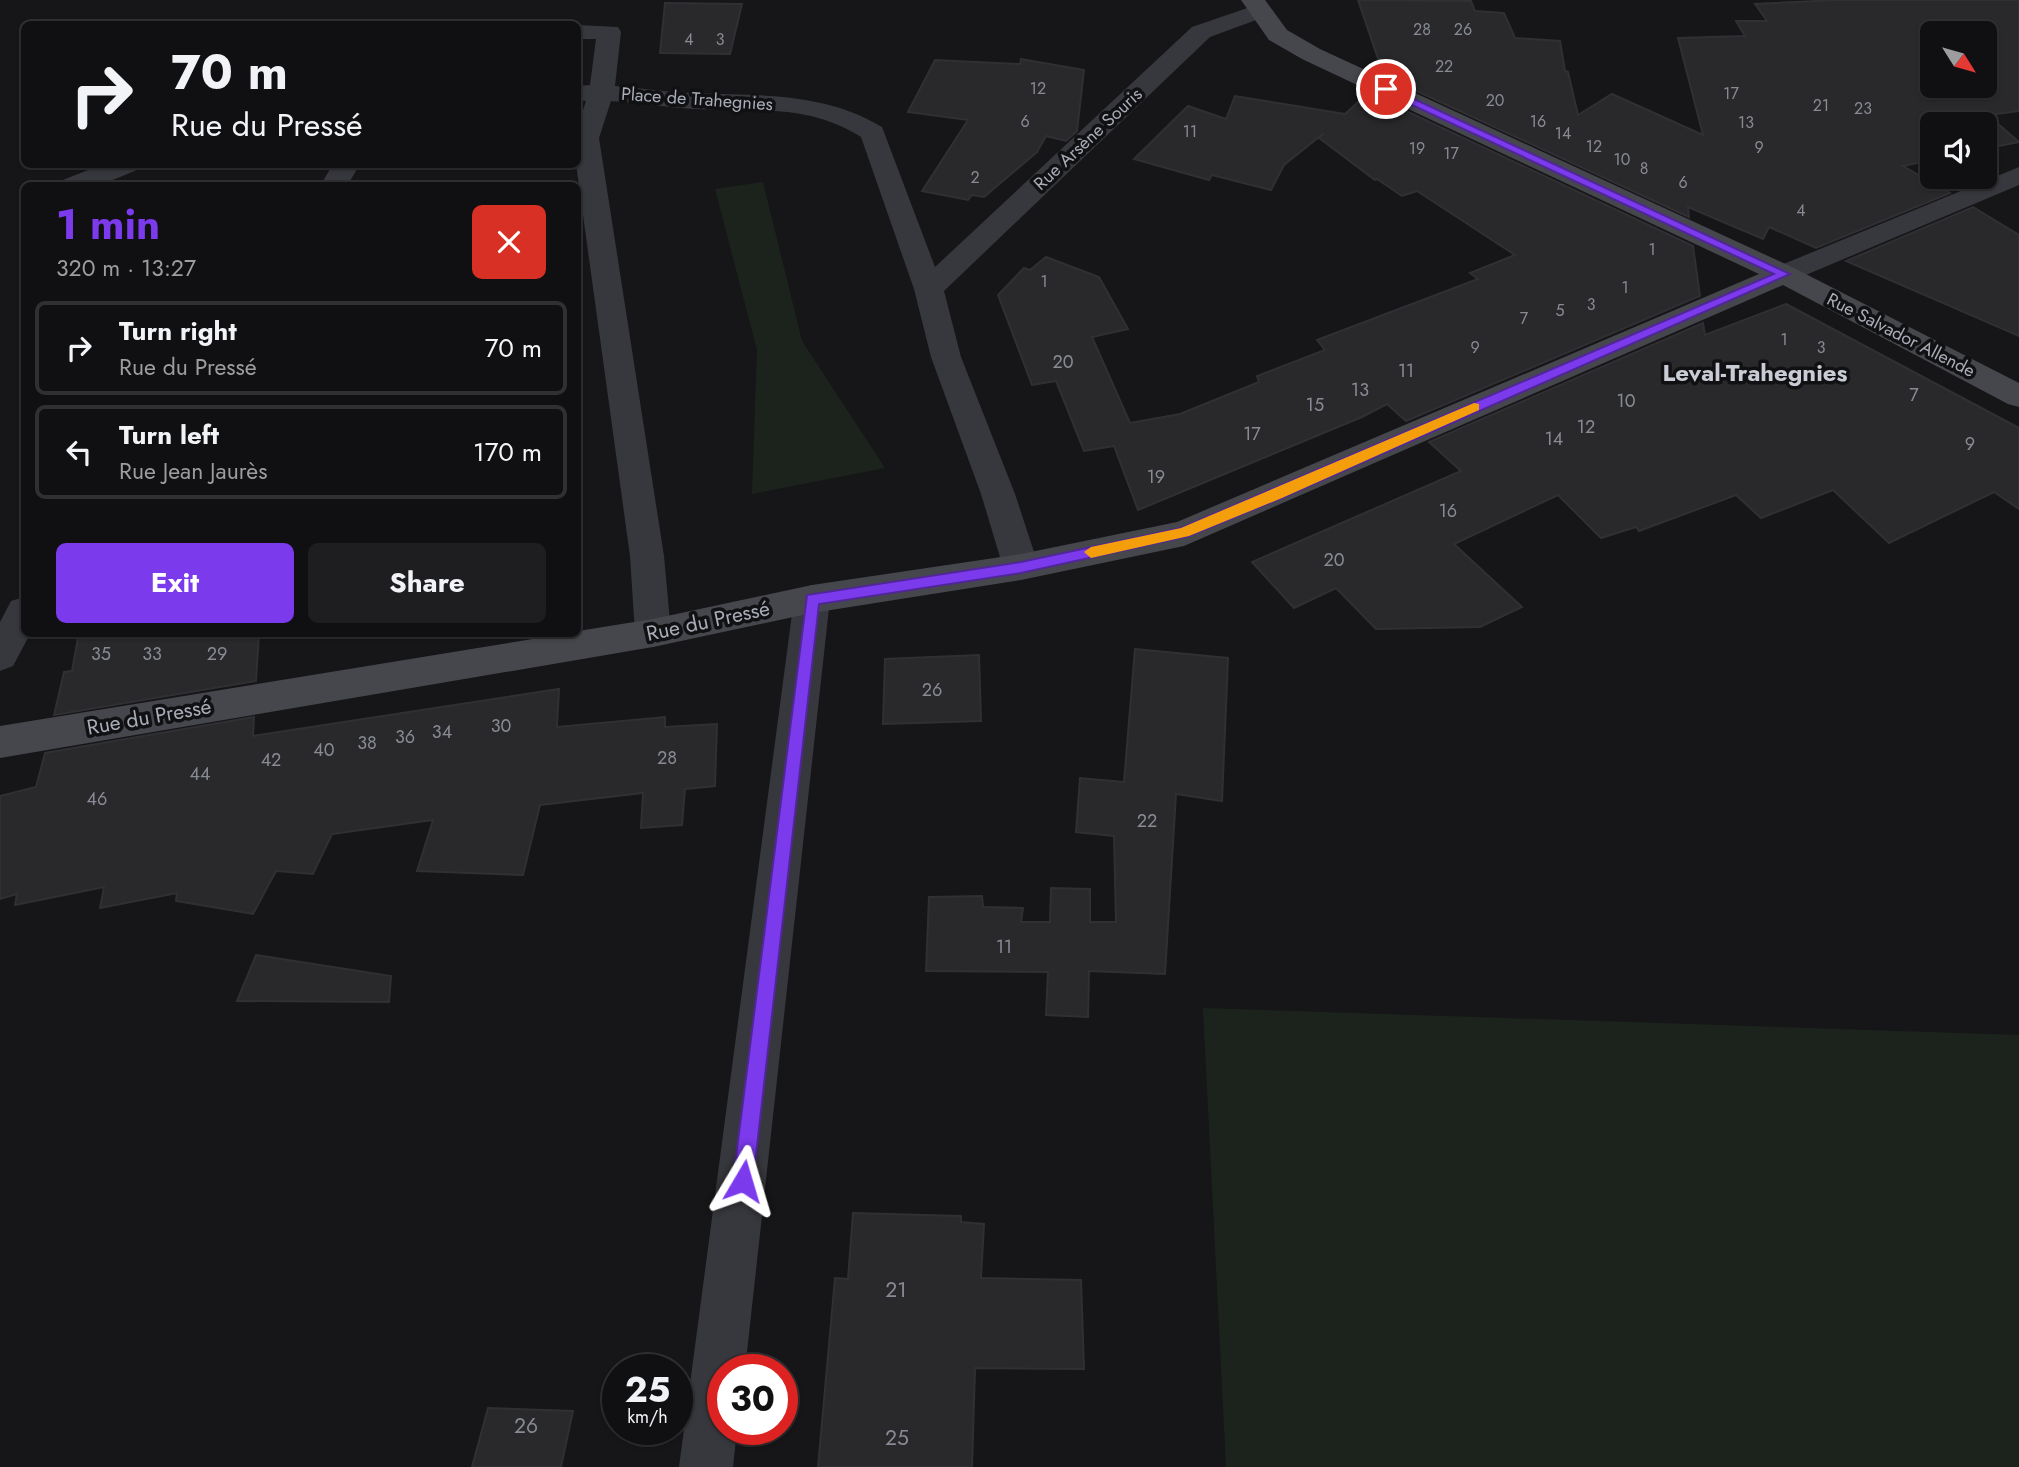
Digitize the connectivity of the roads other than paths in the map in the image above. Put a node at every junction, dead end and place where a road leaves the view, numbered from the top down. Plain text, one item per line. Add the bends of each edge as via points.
1 (1256, 6) edge
2 (581, 32) edge
3 (590, 92) edge
4 (118, 168) edge
5 (2019, 175) edge
6 (83, 182) edge
7 (1784, 274) junction
8 (929, 289) junction
9 (2019, 396) edge
10 (1021, 567) junction
11 (812, 599) junction
12 (21, 617) edge
13 (653, 633) junction
14 (0, 656) edge
15 (0, 742) edge
16 (706, 1467) edge

1 - 7 street, Rue Salvador Allende via 1279,35 1311,54
1 - 8 street, Rue Arsène Souris via 1201,32
2 - 3 street via 609,32
3 - 8 street, Place de Trahegnies via 809,105 855,119 873,132
3 - 13 street, Place de Trahegnies via 586,138 647,556
4 - 6 street
5 - 7 street
7 - 9 street, Rue Salvador Allende
7 - 10 street, Rue du Pressé via 1184,533
8 - 10 street, Place de Trahegnies via 946,357
10 - 11 street, Rue du Pressé
11 - 13 street, Rue du Pressé
11 - 16 street
12 - 14 street
13 - 15 street, Rue du Pressé

